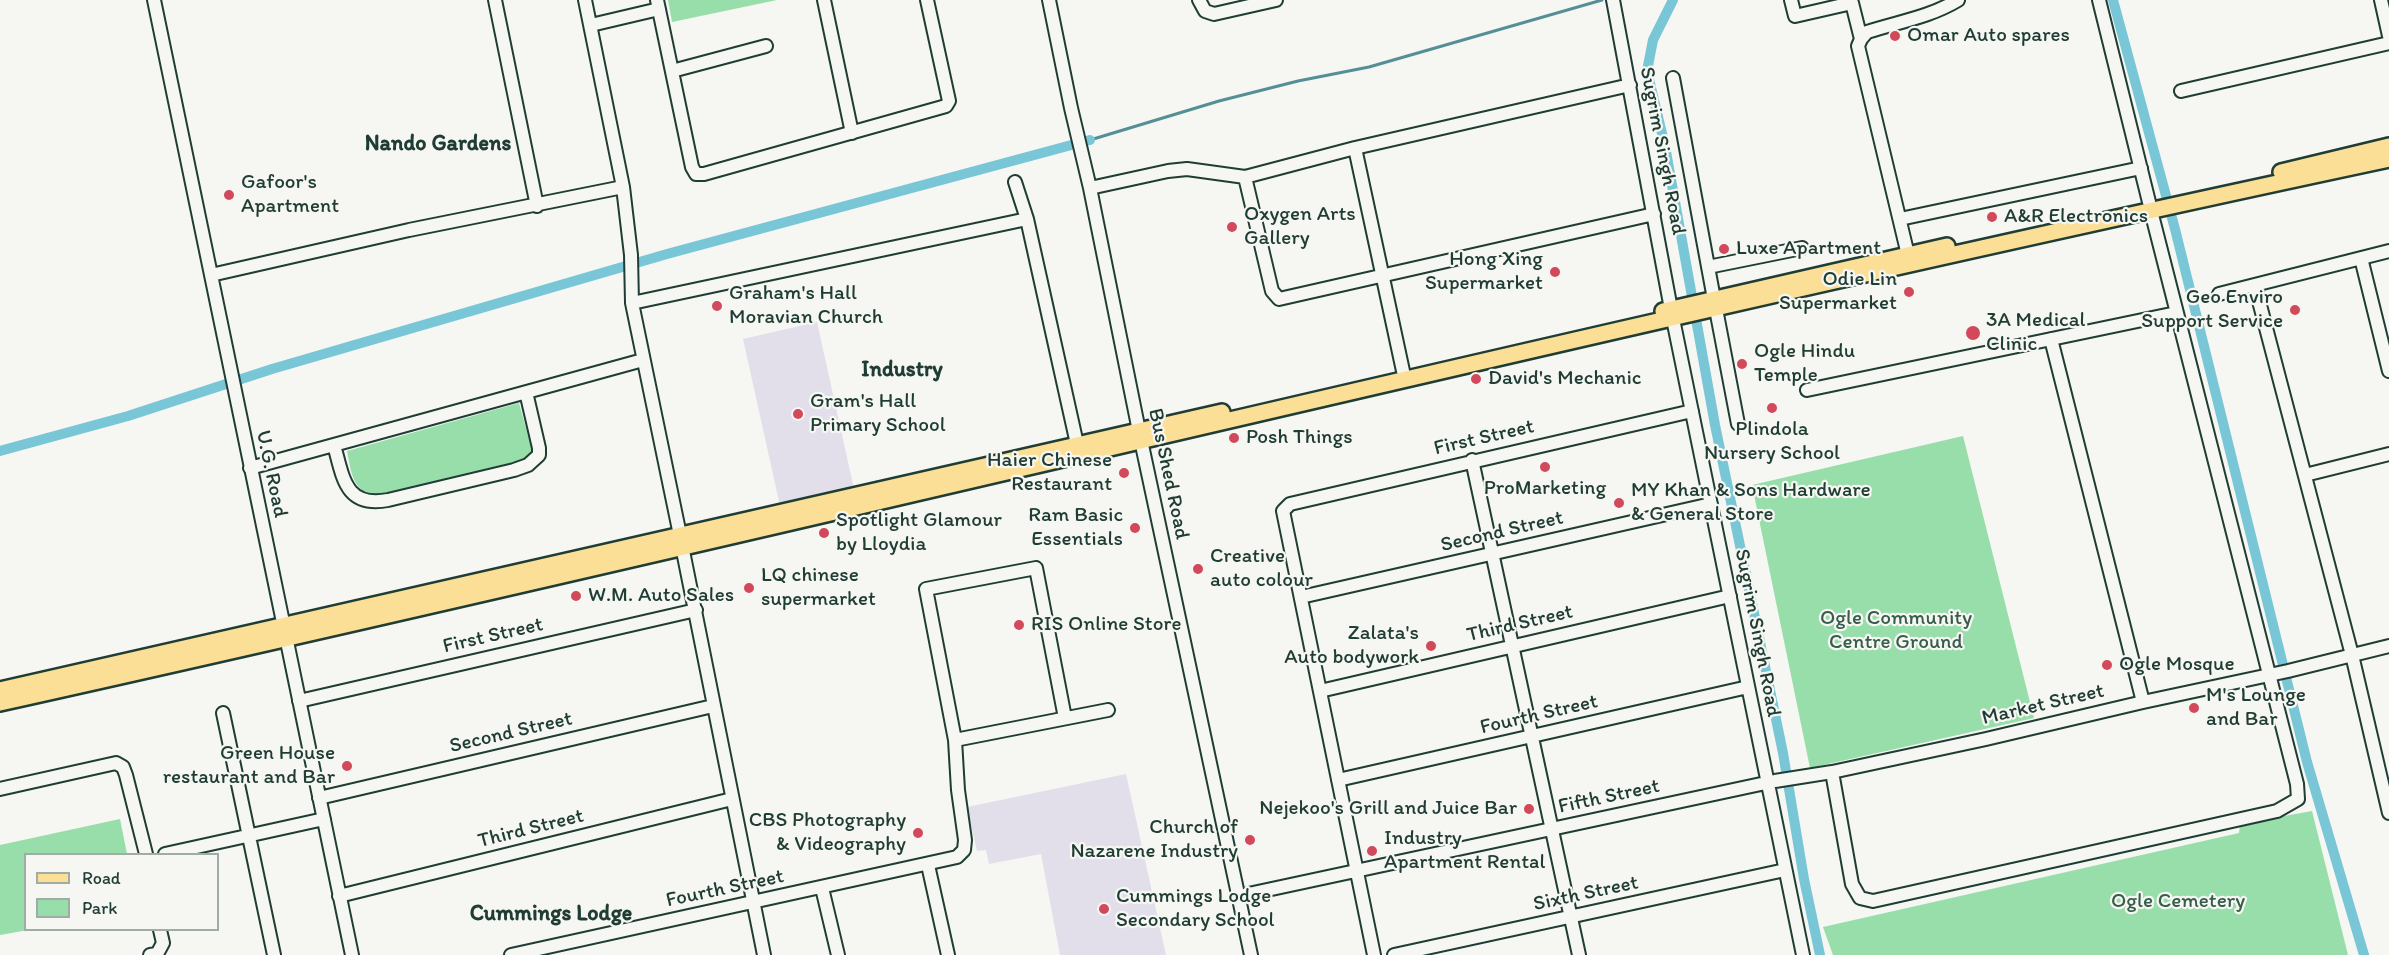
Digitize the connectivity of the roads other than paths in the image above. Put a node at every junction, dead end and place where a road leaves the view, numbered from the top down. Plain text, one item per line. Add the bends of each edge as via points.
1 (154, 0) edge
2 (495, 0) edge
3 (585, 0) edge
4 (824, 0) edge
5 (927, 0) edge
6 (1049, 0) edge
7 (1199, 0) edge
8 (1276, 0) edge
9 (1612, 0) edge
10 (1791, 0) edge
11 (1958, 0) edge
12 (2099, 0) edge
13 (2382, 3) edge
14 (658, 4) edge
15 (591, 25) junction
16 (2389, 36) edge
17 (1861, 39) junction
18 (2389, 43) edge
19 (766, 46) dead end
20 (672, 71) junction
21 (1673, 78) dead end
22 (1630, 85) junction
23 (2181, 91) dead end
24 (852, 134) junction
25 (2389, 146) edge
26 (1355, 148) junction
27 (2389, 159) edge
28 (2141, 168) junction
29 (1245, 177) junction
30 (1015, 182) dead end
31 (623, 187) junction
32 (1090, 189) junction
33 (2160, 204) junction
34 (537, 206) junction
35 (1654, 214) junction
36 (1027, 219) junction
37 (1900, 219) junction
38 (1802, 248) dead end
39 (2389, 250) edge
40 (1908, 255) junction
41 (2361, 258) junction
42 (1708, 267) junction
43 (211, 275) junction
44 (1382, 276) junction
45 (2255, 285) junction
46 (2219, 294) dead end
47 (632, 303) junction
48 (1714, 305) junction
49 (1674, 313) junction
50 (2176, 313) junction
51 (2051, 339) junction
52 (643, 360) junction
53 (1403, 371) junction
54 (2389, 371) edge
55 (1807, 390) dead end
56 (526, 392) junction
57 (1692, 411) junction
58 (1738, 424) dead end
59 (1140, 436) junction
60 (334, 444) junction
61 (1077, 444) junction
62 (2389, 454) edge
63 (1472, 460) junction
64 (250, 468) junction
65 (2305, 475) junction
66 (1711, 504) junction
67 (681, 541) junction
68 (1493, 554) junction
69 (1730, 596) junction
70 (1301, 597) junction
71 (696, 610) junction
72 (286, 633) junction
73 (1513, 646) junction
74 (2389, 646) edge
75 (2352, 655) junction
76 (2278, 673) junction
77 (1748, 687) junction
78 (0, 690) edge
79 (1320, 691) junction
80 (299, 701) junction
81 (2143, 702) junction
82 (0, 703) edge
83 (713, 706) junction
84 (1108, 710) dead end
85 (223, 713) dead end
86 (1065, 718) junction
87 (1533, 736) junction
88 (955, 740) junction
89 (1832, 772) junction
90 (1338, 780) junction
91 (1772, 782) junction
92 (0, 789) edge
93 (319, 798) junction
94 (732, 799) junction
95 (2389, 813) edge
96 (324, 819) junction
97 (1553, 828) junction
98 (249, 836) junction
99 (146, 853) edge
100 (174, 853) edge
101 (928, 865) junction
102 (1785, 870) junction
103 (1356, 871) junction
104 (822, 888) junction
105 (339, 896) junction
106 (1239, 896) junction
107 (753, 903) junction
108 (1571, 917) junction
109 (160, 931) edge
110 (150, 955) edge
111 (274, 955) edge
112 (352, 955) edge
113 (511, 955) edge
114 (764, 955) edge
115 (838, 955) edge
116 (948, 955) edge
117 (1251, 955) edge
118 (1374, 955) edge
119 (1394, 955) edge
120 (1579, 955) edge
121 (1801, 955) edge

1 - 43 street, U.G. Road
2 - 34 street
3 - 15 street
4 - 24 street
5 - 24 street via 949,101 946,106
6 - 32 street, Bus Shed Road
7 - 8 street via 1205,11 1214,14
9 - 22 street, Sugrim Singh Road
10 - 17 street via 1795,16 1852,3
11 - 17 street via 1935,12 1867,32
12 - 28 street
13 - 16 street
14 - 15 street
14 - 20 street
15 - 31 street
17 - 37 street via 1858,46
18 - 23 street
19 - 20 street
20 - 24 street via 696,174
21 - 42 street
22 - 26 street
22 - 35 street, Sugrim Singh Road
25 - 33 main road
26 - 29 street
26 - 44 street
27 - 33 main road
28 - 33 street
28 - 37 street
29 - 32 street via 1187,169
29 - 44 street via 1276,298
30 - 36 street
31 - 34 street
31 - 47 street
32 - 59 street, Bus Shed Road
33 - 40 main road
33 - 48 main road
33 - 50 street
34 - 43 street via 409,230
35 - 44 street
35 - 49 street, Sugrim Singh Road
36 - 47 street
36 - 61 street
37 - 40 street
38 - 42 street
39 - 41 street
40 - 48 main road
41 - 45 street
41 - 54 street
42 - 48 street
43 - 64 street, U.G. Road
44 - 53 street
45 - 46 street
45 - 65 street
47 - 52 street
48 - 49 main road
48 - 58 street
49 - 53 main road
49 - 57 street, Sugrim Singh Road
49 - 59 main road
50 - 51 street
50 - 76 street
51 - 55 street
51 - 81 street
52 - 56 street
52 - 67 street
53 - 59 main road
56 - 60 street
56 - 60 street via 539,455 528,465 513,470 369,502 356,496 346,484
57 - 63 street, First Street
57 - 66 street, Sugrim Singh Road
59 - 61 main road
59 - 67 main road
59 - 106 street, Bus Shed Road
60 - 64 street
61 - 67 main road
62 - 65 street
63 - 68 street
63 - 70 street, First Street via 1286,506 1283,511
64 - 72 street, U.G. Road
65 - 75 street
66 - 68 street, Second Street
66 - 69 street, Sugrim Singh Road
67 - 71 street
67 - 72 main road
68 - 70 street, Second Street
68 - 73 street
69 - 73 street, Third Street
69 - 77 street, Sugrim Singh Road
70 - 79 street
71 - 80 street, First Street
71 - 83 street
72 - 78 main road
72 - 80 street, U.G. Road
72 - 82 main road
73 - 79 street, Third Street
73 - 87 street
74 - 75 street, Market Street
75 - 76 street, Market Street
75 - 95 street
76 - 81 street, Market Street
76 - 89 street via 2298,799 2277,811 1873,901 1860,898 1852,884
77 - 87 street, Fourth Street
77 - 91 street, Sugrim Singh Road
79 - 90 street
80 - 93 street, U.G. Road
81 - 89 street, Market Street
83 - 93 street, Second Street
83 - 94 street
84 - 86 street
85 - 98 street
86 - 88 street
86 - 88 street via 1036,568 926,589
87 - 90 street, Fourth Street
87 - 97 street
88 - 101 street, Fourth Street via 965,840 961,854
89 - 91 street, Market Street
90 - 103 street
91 - 97 street, Fifth Street
91 - 102 street, Sugrim Singh Road
92 - 99 street via 116,763 126,775
93 - 96 street, U.G. Road
94 - 105 street, Third Street
94 - 107 street
96 - 98 street
96 - 105 street, U.G. Road
97 - 103 street, Fifth Street
97 - 108 street
98 - 100 street
98 - 111 street
101 - 104 street, Fourth Street
101 - 116 street
102 - 108 street, Sixth Street
102 - 121 street, Sugrim Singh Road
103 - 106 street, Fifth Street
103 - 118 street
104 - 107 street, Fourth Street
104 - 115 street
105 - 112 street, U.G. Road
106 - 117 street, Bus Shed Road
107 - 113 street, Fourth Street
107 - 114 street
108 - 119 street, Sixth Street
108 - 120 street
109 - 110 street via 163,943 157,954

